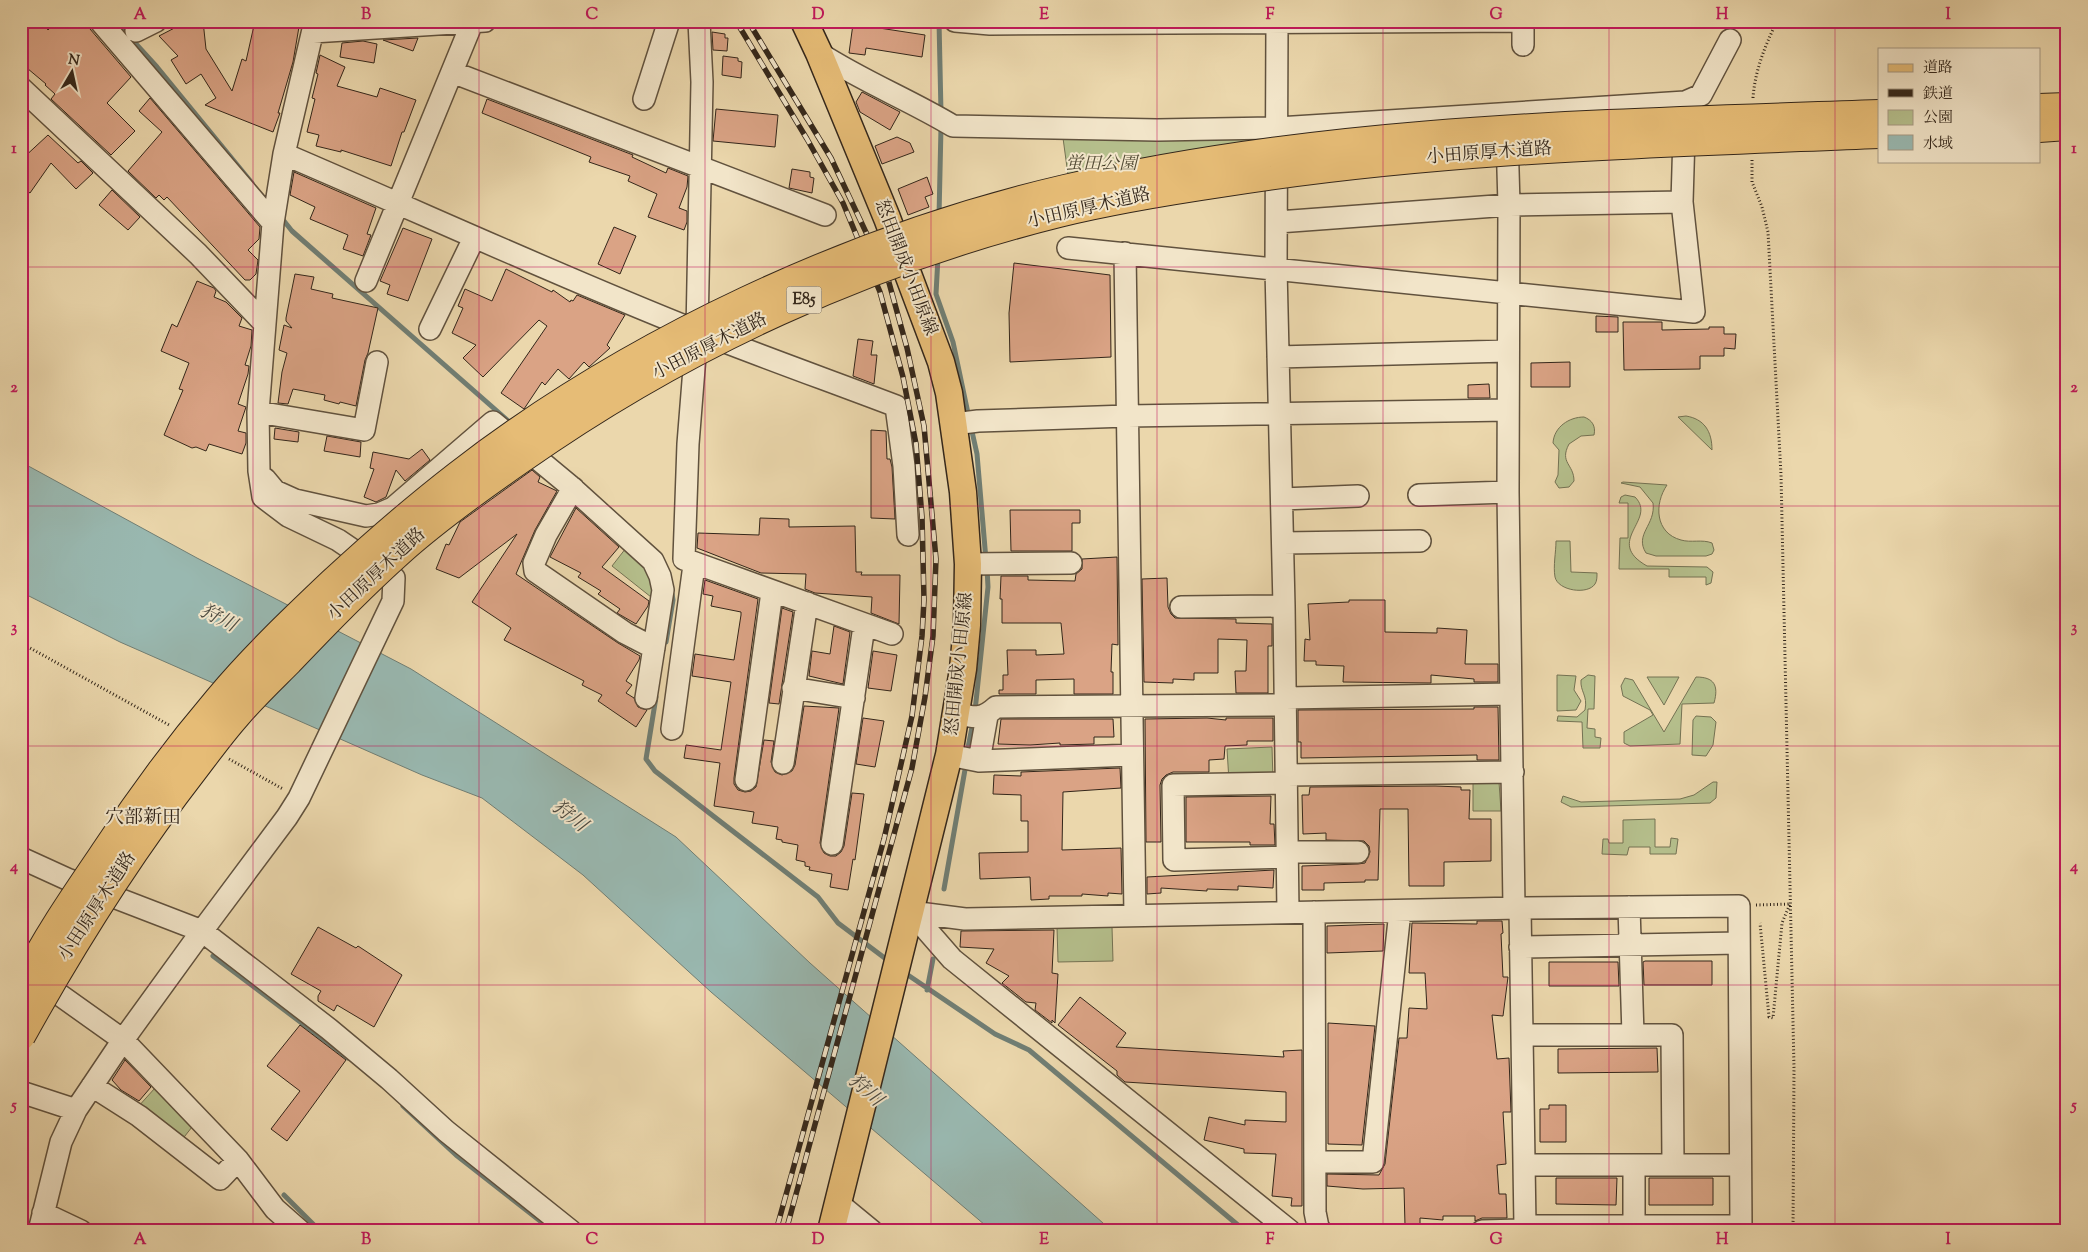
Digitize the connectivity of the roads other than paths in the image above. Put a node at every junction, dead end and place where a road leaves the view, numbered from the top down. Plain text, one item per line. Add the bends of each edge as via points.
1 (100, 21) edge
2 (156, 21) edge
3 (669, 21) edge
4 (699, 21) edge
5 (804, 21) edge
6 (954, 21) edge
7 (1340, 21) edge
8 (1523, 21) edge
9 (479, 22) edge
10 (990, 23) edge
11 (1277, 23) junction
12 (314, 27) edge
13 (136, 31) dead end
14 (1730, 40) dead end
15 (1523, 45) dead end
16 (820, 53) junction
17 (452, 72) junction
18 (21, 88) edge
19 (644, 99) dead end
20 (1685, 102) junction
21 (2067, 107) edge
22 (2040, 108) edge
23 (1506, 113) junction
24 (1878, 114) edge
25 (2067, 126) edge
26 (1278, 128) junction
27 (2040, 128) edge
28 (1878, 134) edge
29 (284, 154) junction
30 (701, 169) junction
31 (398, 202) junction
32 (1682, 202) junction
33 (1509, 205) junction
34 (825, 215) dead end
35 (1278, 222) junction
36 (273, 223) junction
37 (474, 238) junction
38 (1068, 248) dead end
39 (1125, 254) junction
40 (1276, 269) junction
41 (366, 281) dead end
42 (1509, 294) junction
43 (264, 323) junction
44 (430, 330) dead end
45 (697, 331) junction
46 (1507, 351) junction
47 (1278, 357) junction
48 (377, 362) dead end
49 (1508, 410) junction
50 (258, 412) junction
51 (1280, 414) junction
52 (1127, 416) junction
53 (965, 423) junction
54 (259, 470) junction
55 (573, 488) junction
56 (1508, 492) junction
57 (1419, 495) dead end
58 (1358, 496) dead end
59 (1282, 499) junction
60 (908, 535) dead end
61 (1420, 541) dead end
62 (1283, 543) junction
63 (1070, 563) dead end
64 (694, 564) junction
65 (981, 564) junction
66 (772, 592) junction
67 (807, 603) junction
68 (1284, 606) junction
69 (1181, 607) dead end
70 (864, 626) junction
71 (892, 634) dead end
72 (654, 648) junction
73 (793, 688) junction
74 (1511, 694) junction
75 (646, 698) dead end
76 (854, 698) junction
77 (1286, 701) junction
78 (1132, 706) junction
79 (972, 716) junction
80 (672, 729) dead end
81 (953, 756) junction
82 (1132, 756) junction
83 (979, 761) junction
84 (783, 763) dead end
85 (1513, 772) junction
86 (1287, 779) junction
87 (746, 780) dead end
88 (832, 844) dead end
89 (1358, 852) dead end
90 (1287, 855) junction
91 (21, 858) edge
92 (1629, 907) junction
93 (1517, 908) junction
94 (1400, 911) junction
95 (911, 912) junction
96 (1288, 912) junction
97 (1314, 912) junction
98 (1135, 915) junction
99 (202, 931) junction
100 (1739, 943) junction
101 (1630, 945) junction
102 (1520, 947) junction
103 (21, 968) edge
104 (21, 988) edge
105 (1522, 1035) junction
106 (1633, 1035) junction
107 (21, 1036) edge
108 (123, 1040) junction
109 (92, 1086) junction
110 (21, 1092) edge
111 (76, 1110) junction
112 (238, 1160) junction
113 (1315, 1162) junction
114 (1672, 1164) junction
115 (1524, 1165) junction
116 (1634, 1165) junction
117 (1740, 1165) junction
118 (840, 1195) junction
119 (41, 1222) edge
120 (1525, 1226) junction
121 (1634, 1226) junction
122 (1318, 1229) edge
123 (81, 1231) edge
124 (300, 1231) edge
125 (571, 1231) edge
126 (831, 1231) edge
127 (872, 1231) edge
128 (1290, 1231) edge
129 (1482, 1231) edge

1 - 36 street
2 - 13 street
3 - 19 street
4 - 30 street
5 - 16 main road, 怒田開成小田原線
6 - 10 street
7 - 8 street
7 - 11 street
8 - 15 street
9 - 12 street
9 - 17 street
10 - 11 street
11 - 26 street
12 - 29 street
14 - 20 street via 1702,95
16 - 26 street via 953,126 1157,130
16 - 53 main road, 怒田開成小田原線
17 - 30 street
17 - 31 street
18 - 43 street via 198,254
20 - 23 street
20 - 32 street
21 - 22 highway
23 - 26 street
23 - 33 street
24 - 104 highway, 小田原厚木道路 / E85, bridge via 1601,124 1418,136 1289,150 1168,169 1064,190 950,220 844,259 749,300 654,348 553,408 460,473 382,537 300,612 218,699 140,799 77,894
25 - 27 highway
26 - 35 street
28 - 107 highway, 小田原厚木道路 / E85, bridge via 1602,146 1419,159 1290,172 1162,192 1059,213 950,244 858,276 748,325 576,421 483,486 400,550 235,717 162,811 98,906
29 - 31 street
29 - 36 street
30 - 34 street
30 - 45 street
31 - 37 street
31 - 41 street
32 - 33 street
32 - 42 street via 1694,312
33 - 35 street
33 - 42 street
35 - 40 street
36 - 43 street
37 - 44 street
37 - 45 street
38 - 39 street
39 - 40 street
39 - 52 street
40 - 42 street
40 - 47 street
42 - 46 street
43 - 50 street
45 - 60 street via 896,406
45 - 64 street via 682,554 684,559
46 - 47 street
46 - 49 street
47 - 51 street
48 - 50 street via 364,430
49 - 51 street
49 - 56 street
50 - 54 street
51 - 52 street
51 - 59 street
52 - 53 street
52 - 78 street
53 - 65 main road, 怒田開成小田原線 via 963,492
54 - 55 street via 275,491 295,500 366,516 379,514 393,508 494,422
54 - 99 street via 264,497 288,516 338,540 394,578 394,601 299,798
55 - 72 street via 653,561 663,590
55 - 72 street via 543,542 534,562 535,571 625,633
56 - 57 street
56 - 74 street
58 - 59 street
59 - 62 street
61 - 62 street
62 - 68 street
63 - 65 street
64 - 66 street
64 - 80 street
65 - 79 main road, 怒田開成小田原線 via 967,625
66 - 67 street
66 - 87 street
67 - 70 street
67 - 73 street
68 - 69 street
68 - 77 street
70 - 71 street
70 - 76 street
72 - 75 street
73 - 76 street
73 - 84 street
74 - 77 street
74 - 85 street
76 - 88 street
77 - 78 street
77 - 86 street
78 - 79 street via 996,707
78 - 82 street
79 - 81 main road, 怒田開成小田原線
79 - 83 street
81 - 83 street
81 - 95 main road, 怒田開成小田原線
82 - 83 street
82 - 98 street
85 - 86 street
85 - 93 street
86 - 90 street
86 - 90 street via 1173,785 1174,860
89 - 90 street
90 - 96 street
91 - 99 street
92 - 93 street
92 - 100 street via 1739,906
92 - 101 street
93 - 94 street
93 - 102 street
94 - 97 street
94 - 113 street via 1373,1162
95 - 98 street via 965,919
95 - 118 main road, 怒田開成小田原線
95 - 128 street via 952,959
96 - 97 street
96 - 98 street
97 - 113 street
99 - 108 street
99 - 125 street via 329,1029 446,1131
100 - 101 street
100 - 117 street
101 - 102 street
101 - 106 street
102 - 105 street
103 - 108 street
105 - 106 street
105 - 115 street
106 - 114 street via 1672,1035
108 - 109 street
108 - 112 street
109 - 111 street
109 - 112 street via 138,1116 220,1179
110 - 111 street
111 - 119 street via 60,1142
112 - 124 street via 275,1210
113 - 122 street
114 - 116 street
114 - 117 street
115 - 116 street
115 - 120 street
116 - 121 street
117 - 121 street via 1741,1226
118 - 126 main road, 怒田開成小田原線
118 - 127 street
119 - 123 street
120 - 121 street
120 - 129 street via 1520,1230

